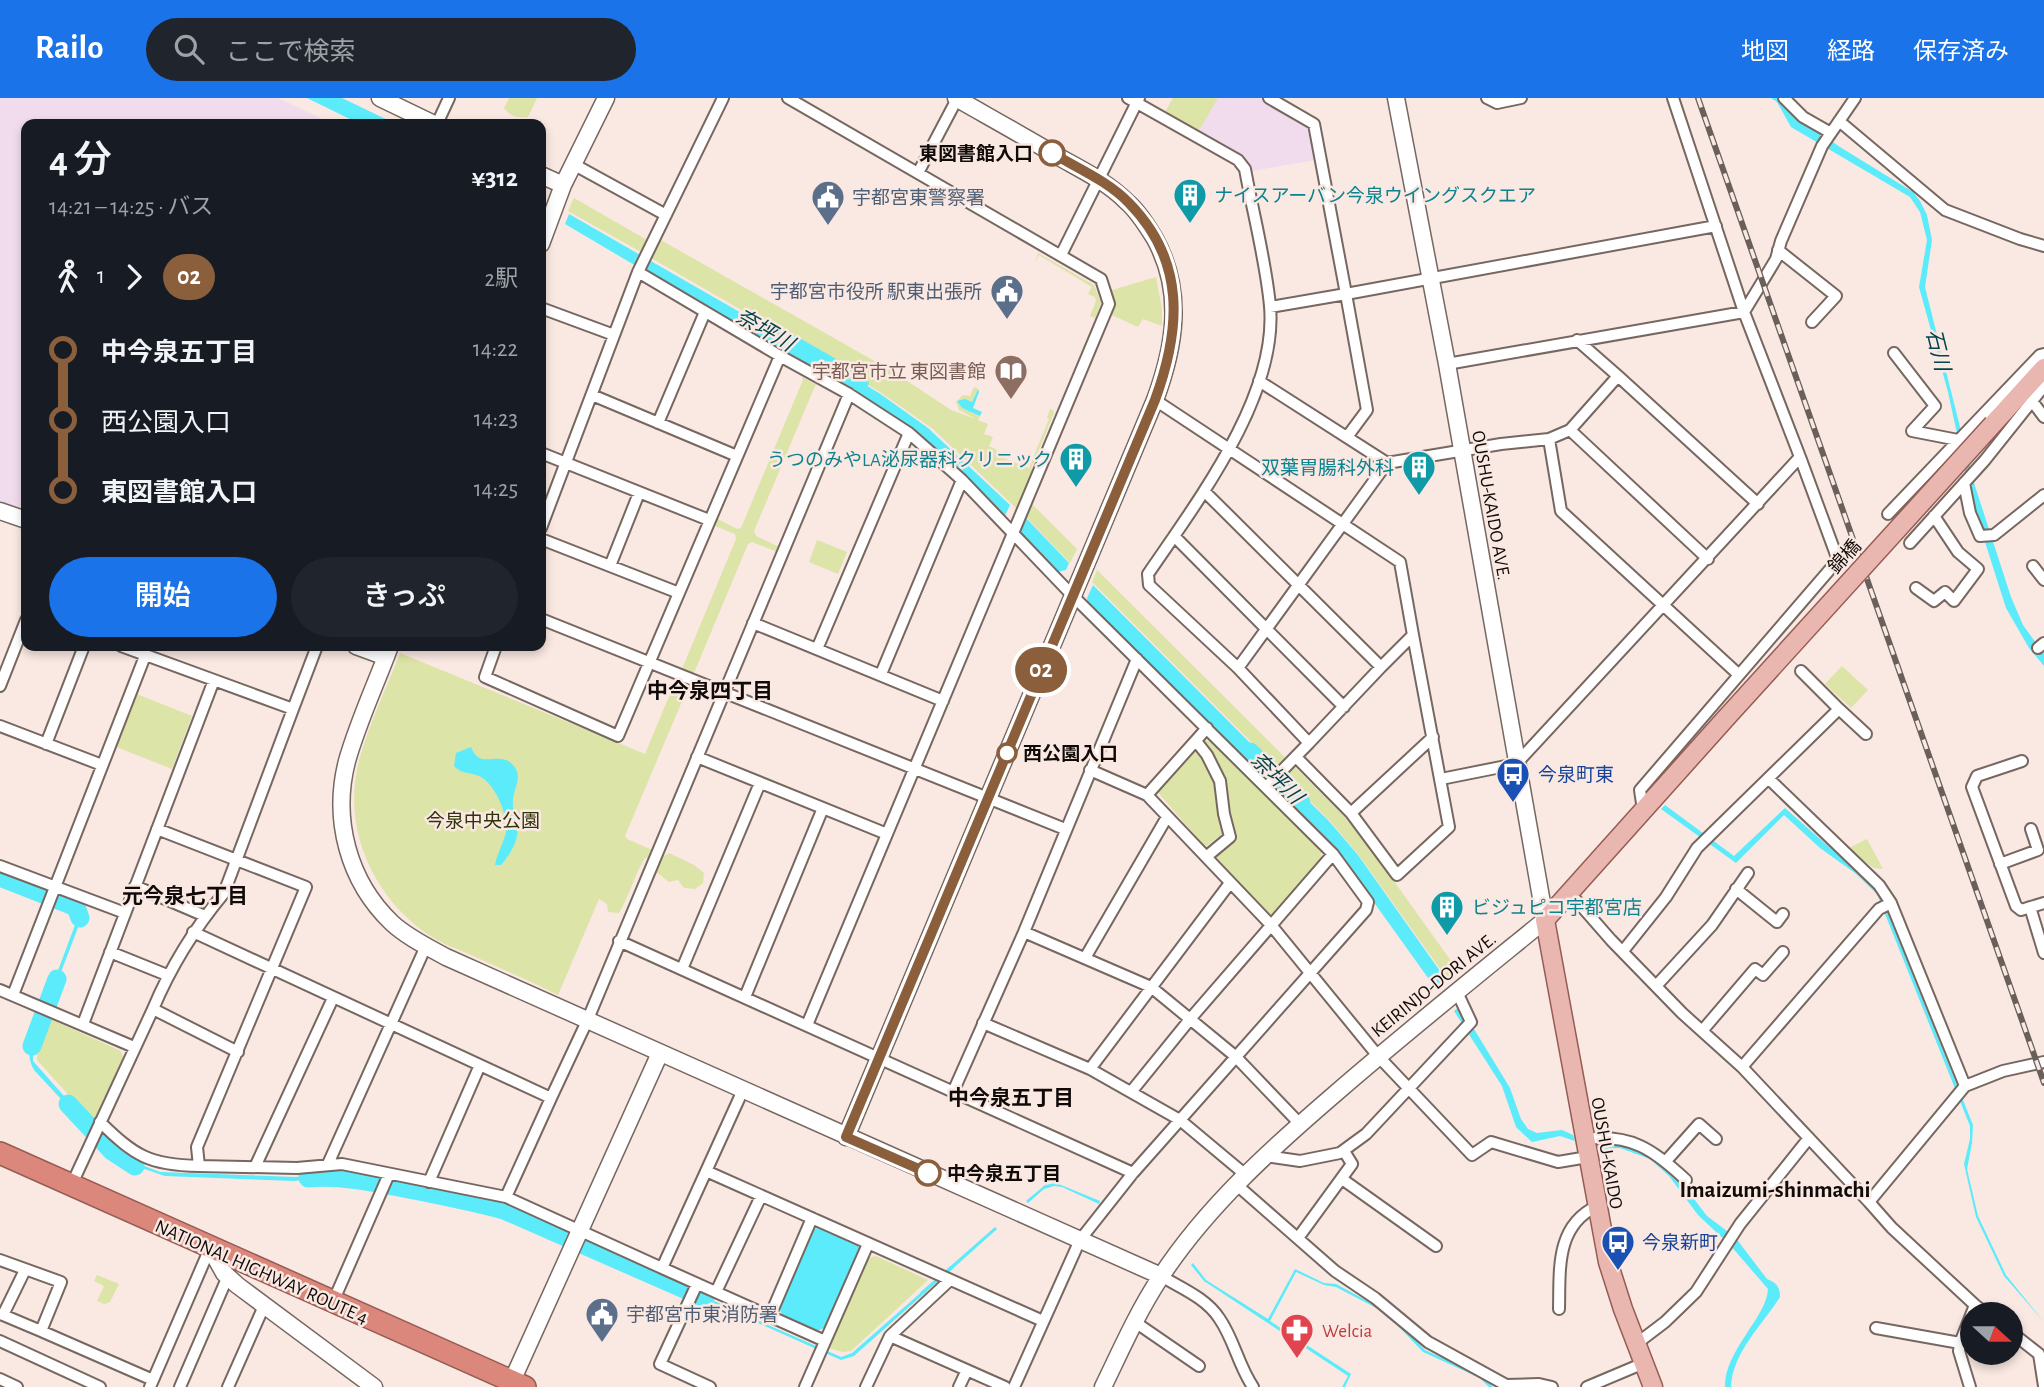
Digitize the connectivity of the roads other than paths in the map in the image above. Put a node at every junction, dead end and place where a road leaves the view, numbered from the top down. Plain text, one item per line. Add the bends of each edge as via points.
1 (380, 98) edge
2 (449, 98) edge
3 (606, 98) edge
4 (723, 98) edge
5 (788, 98) edge
6 (957, 98) edge
7 (1269, 98) edge
8 (1396, 98) edge
9 (1487, 98) edge
10 (1521, 98) edge
11 (1673, 98) edge
12 (1784, 98) edge
13 (1854, 98) edge
14 (1135, 100) edge
15 (424, 119) edge
16 (438, 119) edge
17 (1839, 121) junction
18 (1831, 133) junction
19 (573, 164) junction
20 (918, 173) junction
21 (546, 177) edge
22 (1099, 180) junction
23 (563, 185) junction
24 (666, 215) junction
25 (1716, 226) junction
26 (546, 231) edge
27 (2044, 246) edge
28 (1778, 250) junction
29 (1061, 255) junction
30 (640, 269) junction
31 (1430, 279) junction
32 (1346, 294) junction
33 (1270, 307) junction
34 (546, 310) edge
35 (705, 312) junction
36 (1744, 312) junction
37 (1812, 322) dead end
38 (614, 335) junction
39 (1577, 340) junction
40 (1894, 353) dead end
41 (2044, 354) edge
42 (780, 356) junction
43 (1447, 365) junction
44 (2044, 368) edge
45 (1618, 376) junction
46 (1259, 380) junction
47 (2044, 386) edge
48 (849, 394) junction
49 (592, 395) junction
50 (1155, 400) junction
51 (2032, 401) junction
52 (2044, 417) edge
53 (658, 423) junction
54 (1570, 430) junction
55 (909, 433) junction
56 (1347, 437) junction
57 (1549, 439) junction
58 (1958, 440) junction
59 (1230, 449) junction
60 (1461, 450) junction
61 (546, 455) edge
62 (737, 456) junction
63 (1800, 457) junction
64 (566, 463) junction
65 (1387, 463) junction
66 (962, 480) junction
67 (1964, 483) junction
68 (1204, 491) junction
69 (639, 493) junction
70 (2044, 495) edge
71 (1758, 505) junction
72 (0, 511) edge
73 (1888, 514) dead end
74 (546, 515) edge
75 (1934, 516) junction
76 (21, 518) edge
77 (709, 520) junction
78 (1343, 524) junction
79 (1014, 534) junction
80 (1174, 536) junction
81 (546, 542) edge
82 (1910, 543) dead end
83 (1707, 559) junction
84 (610, 566) junction
85 (2033, 566) dead end
86 (2044, 580) edge
87 (1298, 585) junction
88 (1916, 588) dead end
89 (679, 593) junction
90 (1072, 595) junction
91 (1664, 606) junction
92 (546, 621) edge
93 (753, 623) junction
94 (1267, 628) junction
95 (21, 630) edge
96 (1413, 635) junction
97 (817, 649) junction
98 (82, 651) edge
99 (133, 651) edge
100 (315, 651) edge
101 (388, 651) edge
102 (494, 651) edge
103 (145, 656) junction
104 (1137, 659) junction
105 (650, 663) junction
106 (4, 665) edge
107 (1381, 667) junction
108 (1237, 668) junction
109 (1801, 671) dead end
110 (881, 674) junction
111 (1738, 674) junction
112 (214, 680) junction
113 (0, 687) edge
114 (724, 693) junction
115 (943, 701) junction
116 (1344, 707) junction
117 (293, 709) junction
118 (1839, 709) junction
119 (1726, 718) joint
120 (0, 726) edge
121 (1207, 728) junction
122 (1866, 734) dead end
123 (1433, 737) junction
124 (1196, 741) junction
125 (1309, 743) junction
126 (46, 744) junction
127 (697, 757) junction
128 (1296, 757) junction
129 (2022, 761) dead end
130 (1516, 764) junction
131 (102, 765) junction
132 (915, 769) junction
133 (1090, 770) junction
134 (1441, 779) junction
135 (1769, 779) junction
136 (760, 783) junction
137 (1266, 787) junction
138 (1146, 795) junction
139 (988, 799) junction
140 (823, 808) junction
141 (1643, 810) junction
142 (1351, 813) junction
143 (1167, 817) junction
144 (157, 829) junction
145 (2031, 829) dead end
146 (1065, 830) junction
147 (887, 834) junction
148 (1333, 854) junction
149 (1206, 857) junction
150 (236, 860) junction
151 (2000, 864) junction
152 (0, 866) edge
153 (1748, 873) dead end
154 (1230, 883) junction
155 (54, 886) junction
156 (135, 887) junction
157 (1736, 890) junction
158 (1569, 892) junction
159 (1891, 903) junction
160 (2044, 903) edge
161 (2030, 907) junction
162 (125, 913) junction
163 (1783, 914) dead end
164 (205, 916) junction
165 (1545, 920) junction
166 (1271, 925) junction
167 (193, 932) junction
168 (1024, 932) junction
169 (620, 941) junction
170 (426, 946) junction
171 (1623, 951) junction
172 (1783, 952) dead end
173 (110, 953) junction
174 (2044, 953) edge
175 (1085, 958) junction
176 (682, 969) junction
177 (272, 970) junction
178 (1310, 973) junction
179 (167, 975) junction
180 (1151, 986) junction
181 (1656, 986) junction
182 (0, 990) edge
183 (1457, 992) junction
184 (13, 995) junction
185 (745, 997) junction
186 (333, 998) junction
187 (153, 1009) junction
188 (588, 1018) junction
189 (1191, 1018) junction
190 (983, 1023) junction
191 (83, 1024) junction
192 (391, 1024) junction
193 (807, 1025) junction
194 (1702, 1031) junction
195 (134, 1047) junction
196 (238, 1052) junction
197 (660, 1053) junction
198 (1235, 1056) junction
199 (1378, 1056) junction
200 (880, 1059) junction
201 (2044, 1062) edge
202 (480, 1065) junction
203 (1742, 1067) junction
204 (1090, 1069) junction
205 (1965, 1086) junction
206 (1409, 1087) junction
207 (743, 1090) junction
208 (953, 1092) junction
209 (1131, 1092) junction
210 (551, 1098) junction
211 (1180, 1120) junction
212 (100, 1122) junction
213 (1300, 1124) junction
214 (846, 1137) junction
215 (1809, 1138) junction
216 (1716, 1139) dead end
217 (1586, 1148) junction
218 (1344, 1151) junction
219 (0, 1153) edge
220 (1266, 1156) junction
221 (1666, 1161) junction
222 (328, 1164) junction
223 (199, 1166) junction
224 (255, 1167) junction
225 (705, 1171) junction
226 (1133, 1173) junction
227 (389, 1174) junction
228 (1342, 1179) junction
229 (1686, 1180) dead end
230 (1242, 1181) junction
231 (429, 1182) junction
232 (71, 1186) junction
233 (761, 1196) junction
234 (506, 1197) junction
235 (1869, 1202) junction
236 (1597, 1206) junction
237 (812, 1218) junction
238 (580, 1231) junction
239 (1298, 1238) junction
240 (1080, 1240) junction
241 (868, 1244) junction
242 (1436, 1246) dead end
243 (210, 1248) junction
244 (0, 1260) edge
245 (662, 1268) junction
246 (25, 1269) junction
247 (228, 1276) junction
248 (1161, 1276) junction
249 (949, 1280) junction
250 (697, 1284) junction
251 (716, 1292) junction
252 (333, 1302) junction
253 (1972, 1302) edge
254 (264, 1306) junction
255 (1559, 1309) dead end
256 (1, 1314) edge
257 (770, 1316) junction
258 (1043, 1321) junction
259 (1135, 1322) junction
260 (1876, 1328) dead end
261 (41, 1331) junction
262 (890, 1336) junction
263 (0, 1341) edge
264 (825, 1341) junction
265 (2023, 1341) edge
266 (1960, 1343) joint
267 (1636, 1344) junction
268 (1960, 1354) edge
269 (1644, 1363) junction
270 (1963, 1365) edge
271 (1199, 1366) dead end
272 (967, 1370) junction
273 (0, 1379) edge
274 (152, 1384) edge
275 (515, 1385) edge
276 (2044, 1386) edge
277 (17, 1387) edge
278 (100, 1387) edge
279 (180, 1387) edge
280 (228, 1387) edge
281 (374, 1387) edge
282 (710, 1387) edge
283 (805, 1387) edge
284 (866, 1387) edge
285 (959, 1387) edge
286 (1005, 1387) edge
287 (1014, 1387) edge
288 (1103, 1387) edge
289 (1253, 1387) edge
290 (1552, 1387) edge
291 (1587, 1387) edge
292 (1653, 1387) edge
293 (1970, 1387) edge

1 - 15 street
2 - 16 street
3 - 19 street
4 - 24 street
5 - 20 street
6 - 20 street
6 - 22 street
7 - 32 street via 1314,124
8 - 31 street, OUSHU-KAIDO AVE.
9 - 10 street via 1497,103
11 - 25 street
12 - 18 street via 1803,117
13 - 17 street
14 - 22 street
14 - 33 street via 1238,160 1245,169
17 - 18 street
17 - 27 street via 1945,210
18 - 28 street
19 - 23 street
19 - 24 street
20 - 29 street
21 - 23 street
22 - 29 street
22 - 50 street via 1129,202 1149,230 1161,250 1173,289 1171,350
23 - 26 street
24 - 30 street
25 - 31 street
25 - 36 street
28 - 36 street
28 - 37 street via 1836,296
29 - 79 street via 1101,279 1110,304
30 - 35 street
30 - 38 street
31 - 32 street
31 - 43 street, OUSHU-KAIDO AVE.
32 - 33 street
32 - 56 street via 1367,410
33 - 46 street via 1267,362
34 - 38 street
35 - 42 street
35 - 53 street
36 - 39 street
36 - 63 street
38 - 49 street
39 - 43 street
39 - 45 street
40 - 58 street via 1935,406 1912,430
41 - 58 street
42 - 48 street
42 - 62 street
43 - 60 street, OUSHU-KAIDO AVE.
44 - 119 main road, 錦橋, bridge
45 - 54 street
45 - 71 street
46 - 56 street
46 - 59 street
47 - 51 street
48 - 55 street
48 - 93 street
49 - 53 street
49 - 64 street
50 - 59 street
50 - 90 street
51 - 52 street
51 - 67 street
53 - 62 street
54 - 57 street
54 - 83 street
55 - 66 street
55 - 97 street
56 - 65 street
57 - 60 street
57 - 91 street via 1561,511
58 - 73 street
59 - 68 street
59 - 78 street
60 - 65 street
60 - 130 street, OUSHU-KAIDO AVE.
61 - 64 street
62 - 77 street
63 - 71 street
63 - 111 street via 1838,560
64 - 69 street
64 - 74 street
65 - 78 street
66 - 79 street
66 - 110 street
67 - 70 street via 1980,536 1994,535
67 - 75 street
68 - 80 street
68 - 87 street
69 - 77 street
69 - 84 street
71 - 83 street
72 - 76 street
75 - 82 street
75 - 88 street via 1958,552 1978,569 1954,601 1945,592 1934,601
77 - 89 street
78 - 87 street
78 - 96 street via 1400,562
79 - 90 street
79 - 115 street
80 - 94 street
80 - 108 street via 1148,574 1149,585
81 - 84 street
83 - 91 street
84 - 89 street
85 - 86 street
87 - 94 street
87 - 107 street
89 - 105 street
90 - 104 street
90 - 139 street
91 - 111 street
91 - 130 street
92 - 105 street
93 - 97 street
93 - 114 street
94 - 108 street
94 - 116 street
95 - 106 street
96 - 107 street
96 - 123 street
97 - 110 street
98 - 126 street
99 - 103 street
100 - 117 street
101 - 170 street via 347,762 342,799 345,845 370,897 393,923
102 - 105 street via 485,677 618,736
103 - 112 street
103 - 131 street
104 - 121 street
104 - 133 street
105 - 114 street
106 - 113 street
107 - 116 street
108 - 125 street
109 - 118 street
110 - 115 street
111 - 141 street via 1640,790
112 - 117 street
112 - 144 street
114 - 127 street
114 - 132 street
115 - 132 street
116 - 125 street
117 - 150 street
118 - 122 street
118 - 135 street
119 - 141 main road, KEIRINJO-DORI AVE.
120 - 126 street
121 - 124 street
121 - 137 street
123 - 134 street
123 - 142 street
124 - 138 street
124 - 149 street via 1220,781 1230,837
125 - 128 street
126 - 131 street
127 - 136 street
127 - 169 street
128 - 137 street
128 - 142 street
129 - 151 street via 1977,776 1972,787
130 - 134 street
130 - 165 street, OUSHU-KAIDO AVE.
131 - 155 street
132 - 139 street
132 - 147 street
133 - 138 street
133 - 146 street
134 - 142 street via 1449,827 1397,875
135 - 159 street via 1879,885
135 - 171 street via 1697,848 1667,897
136 - 140 street
136 - 176 street
137 - 148 street
138 - 143 street
139 - 146 street
139 - 200 street
140 - 147 street
140 - 185 street
141 - 158 main road, KEIRINJO-DORI AVE.
143 - 149 street
143 - 175 street
144 - 150 street
144 - 156 street
145 - 151 street via 2038,850
146 - 168 street
147 - 193 street
148 - 166 street
148 - 178 street via 1368,902 1367,910
149 - 154 street
150 - 164 street via 224,893
150 - 177 street via 306,887
151 - 161 street via 2016,906 2021,910
152 - 155 street
153 - 157 street
154 - 166 street
154 - 180 street
155 - 162 street
155 - 184 street
156 - 162 street
156 - 164 street
157 - 163 street via 1777,922
157 - 181 street via 1712,925
158 - 165 main road, KEIRINJO-DORI AVE.
158 - 171 street
159 - 203 street via 1879,909
159 - 205 street
160 - 161 street
161 - 174 street
162 - 173 street
164 - 167 street
165 - 183 street, KEIRINJO-DORI AVE.
165 - 217 main road, OUSHU-KAIDO
166 - 178 street
166 - 189 street
167 - 177 street
167 - 179 street
168 - 175 street
168 - 190 street
169 - 176 street
169 - 188 street
170 - 188 street
170 - 192 street
171 - 181 street
172 - 194 street via 1763,975 1755,969
173 - 179 street
173 - 191 street
175 - 180 street
176 - 185 street
177 - 186 street
177 - 196 street
178 - 198 street
178 - 199 street
179 - 187 street
180 - 189 street
180 - 204 street
181 - 194 street
182 - 184 street
183 - 199 street, KEIRINJO-DORI AVE.
183 - 206 street via 1471,1022
184 - 191 street
185 - 193 street
186 - 192 street
186 - 224 street
187 - 195 street
187 - 196 street
188 - 197 street
188 - 210 street
189 - 198 street
189 - 209 street
190 - 204 street
190 - 208 street
191 - 195 street
192 - 202 street
192 - 222 street
193 - 200 street
194 - 203 street
195 - 212 street
196 - 223 street via 197,1147
197 - 207 street
197 - 238 street
198 - 211 street
198 - 213 street
199 - 206 street
199 - 213 street, KEIRINJO-DORI AVE.
200 - 208 street
200 - 214 street
201 - 205 street
202 - 210 street
202 - 231 street
203 - 215 street
204 - 209 street
205 - 235 street
206 - 217 street via 1472,1155 1491,1142 1558,1162
206 - 218 street
207 - 214 street
207 - 225 street
208 - 226 street
209 - 211 street
210 - 234 street
211 - 226 street
211 - 230 street
212 - 223 street via 140,1157
212 - 232 street
213 - 220 street, KEIRINJO-DORI AVE.
214 - 240 street
215 - 235 street
215 - 267 street via 1740,1224 1696,1292
216 - 221 street via 1699,1124
217 - 221 street via 1611,1138 1640,1144
217 - 236 main road, OUSHU-KAIDO
218 - 220 street via 1300,1161
218 - 228 street via 1352,1164
219 - 232 highway, NATIONAL HIGHWAY ROUTE 4
220 - 230 street, KEIRINJO-DORI AVE.
221 - 229 street
222 - 224 street
222 - 227 street
223 - 224 street
225 - 233 street
225 - 245 street
226 - 240 street
227 - 231 street
227 - 252 street
228 - 239 street
228 - 242 street
230 - 239 street
230 - 248 street, KEIRINJO-DORI AVE.
231 - 234 street
232 - 243 highway, NATIONAL HIGHWAY ROUTE 4
233 - 237 street
233 - 251 street
234 - 238 street
235 - 253 street
236 - 255 street via 1576,1221 1562,1247
236 - 267 main road, OUSHU-KAIDO via 1608,1262
237 - 241 street
237 - 257 street
238 - 245 street
238 - 275 street
239 - 290 street via 1428,1342 1506,1385
240 - 248 street
240 - 258 street
241 - 249 street
241 - 264 street
243 - 247 street
243 - 252 highway, NATIONAL HIGHWAY ROUTE 4
243 - 274 street
244 - 246 street
245 - 250 street
246 - 256 street
246 - 261 street via 61,1282
247 - 254 street
247 - 279 street
248 - 259 street, KEIRINJO-DORI AVE.
248 - 289 street via 1199,1298 1218,1316
249 - 258 street
249 - 262 street
250 - 251 street
250 - 282 street via 660,1364
251 - 257 street
252 - 275 highway, NATIONAL HIGHWAY ROUTE 4
254 - 280 street
254 - 281 street
256 - 261 street
257 - 264 street
258 - 287 street
259 - 271 street
259 - 288 street, KEIRINJO-DORI AVE.
260 - 266 street
261 - 274 street
262 - 272 street
262 - 284 street
263 - 278 street
264 - 283 street
265 - 276 street via 2039,1354
266 - 268 street
267 - 269 main road, OUSHU-KAIDO
269 - 291 street
269 - 292 main road, OUSHU-KAIDO
270 - 293 street
272 - 285 street
272 - 286 street
273 - 277 street

